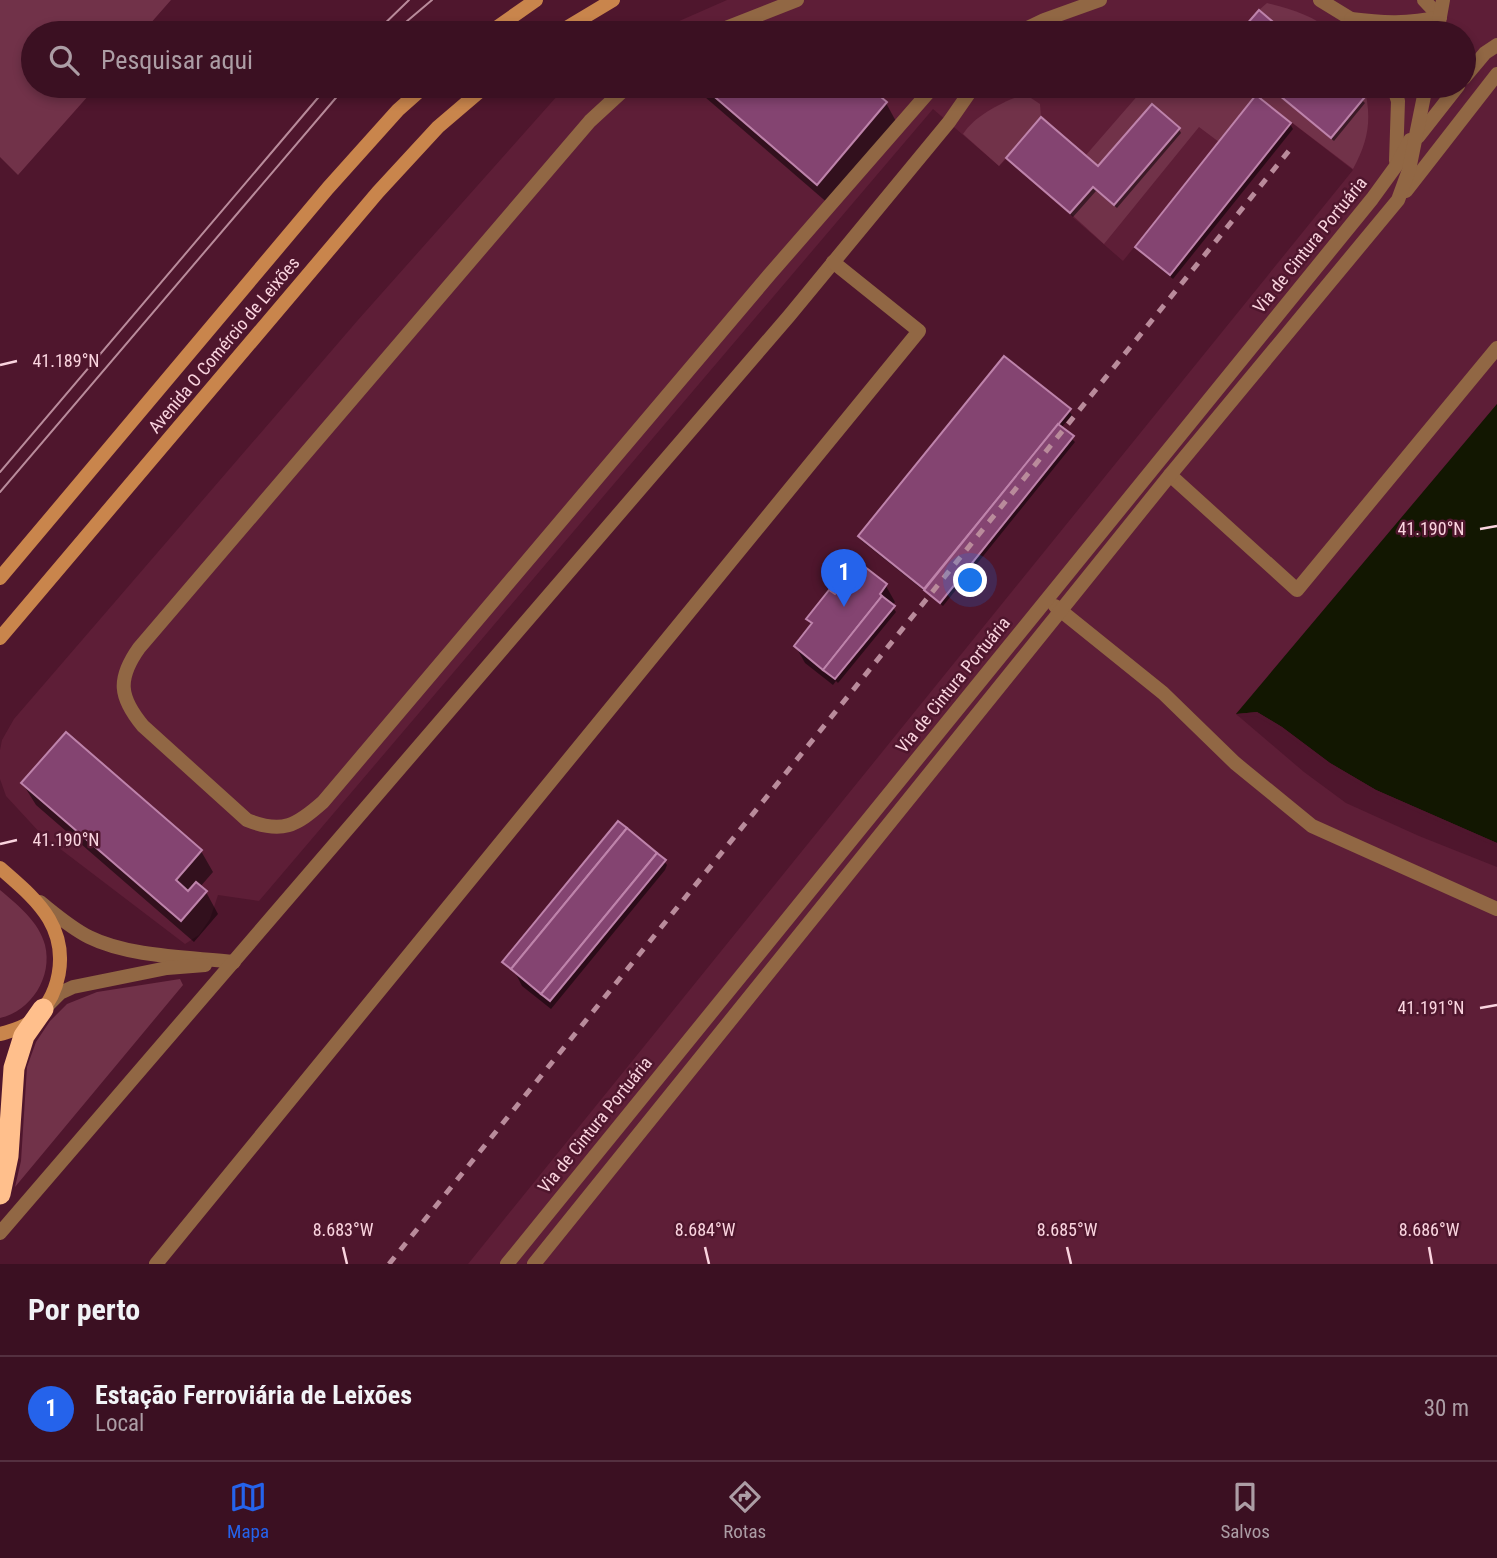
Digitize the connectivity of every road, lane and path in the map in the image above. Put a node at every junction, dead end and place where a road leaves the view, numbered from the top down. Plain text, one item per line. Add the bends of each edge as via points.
1 (536, 0) edge
2 (613, 0) edge
3 (797, 0) edge
4 (1100, 0) edge
5 (1320, 0) edge
6 (1424, 0) edge
7 (1443, 0) edge
8 (1440, 17) junction
9 (1351, 19) joint
10 (506, 21) edge
11 (578, 21) edge
12 (744, 21) edge
13 (1042, 21) edge
14 (1365, 21) edge
15 (1416, 21) edge
16 (1439, 21) edge
17 (1497, 45) edge
18 (1476, 64) edge
19 (1497, 74) edge
20 (412, 98) edge
21 (472, 98) edge
22 (615, 98) edge
23 (924, 98) edge
24 (966, 98) edge
25 (1397, 98) edge
26 (1423, 98) edge
27 (1449, 98) edge
28 (1418, 123) junction
29 (1415, 141) junction
30 (1396, 166) junction
31 (1398, 200) junction
32 (833, 262) junction
33 (1497, 348) edge
34 (1170, 475) junction
35 (0, 578) edge
36 (1047, 599) junction
37 (1061, 611) junction
38 (0, 638) edge
39 (0, 868) edge
40 (24, 889) junction
41 (1497, 909) edge
42 (234, 962) junction
43 (43, 1009) junction
44 (0, 1034) edge
45 (0, 1194) edge
46 (0, 1233) edge
47 (156, 1264) edge
48 (507, 1264) edge
49 (534, 1264) edge

1 - 10 main road
2 - 11 main road
3 - 12 lane
4 - 13 lane
5 - 9 lane
6 - 8 lane
7 - 8 lane
8 - 15 lane
8 - 16 lane
9 - 14 lane
17 - 18 lane
19 - 31 lane
20 - 35 main road, Avenida O Comércio de Leixões via 328,188
21 - 38 main road, Avenida O Comércio de Leixões via 438,127 378,192
22 - 23 lane via 580,131 129,662 123,690 133,715 247,820 261,826 290,826 323,802
24 - 32 lane
25 - 30 lane
26 - 28 lane, Via de Cintura Portuária
27 - 29 lane
28 - 29 lane, Via de Cintura Portuária
28 - 30 lane, Via de Cintura Portuária
29 - 30 lane
29 - 31 lane, Via de Cintura Portuária
30 - 36 lane, Via de Cintura Portuária
31 - 34 lane, Via de Cintura Portuária
32 - 42 lane
32 - 47 lane via 919,331
33 - 34 lane via 1297,590
34 - 37 lane, Via de Cintura Portuária
36 - 37 lane
36 - 48 lane, Via de Cintura Portuária
37 - 41 lane via 1163,693 1235,763 1312,826
37 - 49 lane, Via de Cintura Portuária
39 - 40 main road
40 - 42 lane via 91,938 132,950
40 - 43 main road via 48,917 58,942 56,989
42 - 43 lane via 167,968 73,987
42 - 46 lane
43 - 44 main road via 29,1023
43 - 45 highway via 24,1036 14,1068 8,1156

